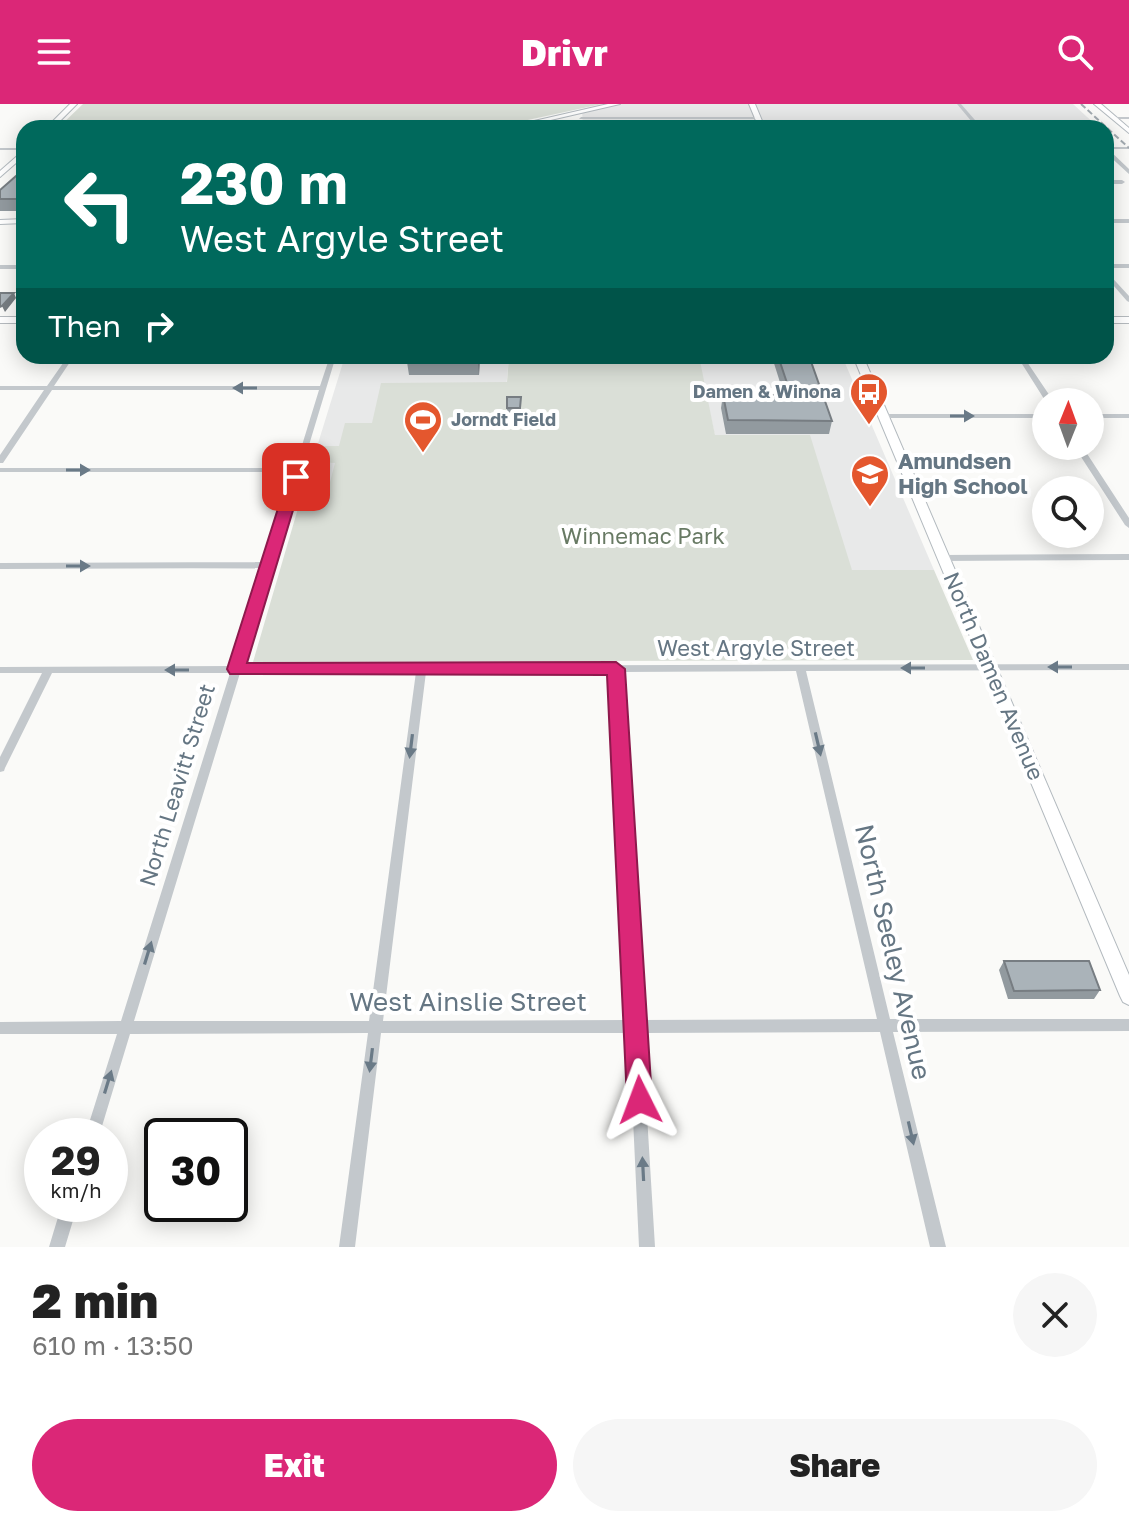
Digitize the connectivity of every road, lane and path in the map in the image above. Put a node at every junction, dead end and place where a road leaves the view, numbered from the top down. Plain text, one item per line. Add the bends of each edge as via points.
1 (74, 104) edge
2 (617, 104) edge
3 (752, 104) edge
4 (959, 104) edge
5 (1097, 104) edge
6 (581, 115) junction
7 (758, 118) joint
8 (1113, 118) junction
9 (1129, 118) edge
10 (57, 120) edge
11 (553, 120) edge
12 (581, 120) edge
13 (973, 120) edge
14 (1129, 131) edge
15 (1114, 157) edge
16 (16, 158) edge
17 (1129, 172) edge
18 (0, 175) edge
19 (1114, 182) edge
20 (1122, 182) dead end
21 (1114, 282) edge
22 (1129, 300) edge
23 (66, 364) edge
24 (330, 364) edge
25 (861, 364) edge
26 (1025, 364) edge
27 (0, 388) edge
28 (49, 388) junction
29 (323, 388) junction
30 (1041, 388) edge
31 (884, 416) junction
32 (1032, 416) edge
33 (1104, 416) edge
34 (1129, 416) edge
35 (1087, 460) edge
36 (0, 461) edge
37 (0, 470) edge
38 (298, 470) junction
39 (1129, 525) edge
40 (1129, 557) edge
41 (944, 558) junction
42 (269, 565) junction
43 (0, 566) edge
44 (1129, 667) edge
45 (800, 668) junction
46 (991, 668) junction
47 (236, 669) junction
48 (421, 669) junction
49 (616, 669) junction
50 (0, 670) edge
51 (49, 670) junction
52 (0, 768) edge
53 (1129, 996) edge
54 (1129, 1025) edge
55 (636, 1026) junction
56 (886, 1026) junction
57 (125, 1027) junction
58 (376, 1027) junction
59 (0, 1028) edge
60 (97, 1118) edge
61 (65, 1222) edge
62 (57, 1247) edge
63 (347, 1247) edge
64 (647, 1247) edge
65 (938, 1247) edge

1 - 10 main road
2 - 6 main road
3 - 7 main road
4 - 13 street
5 - 8 main road
6 - 7 street
6 - 11 main road
6 - 12 street
8 - 9 street
8 - 14 main road
15 - 17 street
16 - 18 main road
19 - 20 street
21 - 22 street
23 - 28 street
24 - 29 street, North Leavitt Street
25 - 31 main road, North Damen Avenue
26 - 30 street
27 - 28 street
29 -> 28 street
28 - 36 street
29 - 38 street, North Leavitt Street
31 -> 32 street
31 - 41 main road, North Damen Avenue
33 - 34 street
35 - 39 street
37 -> 38 street
38 - 42 street, North Leavitt Street
40 - 41 street
41 - 46 main road, North Damen Avenue
43 -> 42 street
42 - 47 street, North Leavitt Street
44 -> 46 street, West Argyle Street
46 -> 45 street, West Argyle Street
45 - 49 street, West Argyle Street
45 -> 56 street, North Seeley Avenue
46 - 53 main road, North Damen Avenue
47 - 48 street, West Argyle Street
47 -> 51 street, West Argyle Street
57 -> 47 street, North Leavitt Street
48 - 49 street, West Argyle Street
48 -> 58 street
49 - 55 street
50 - 51 street, West Argyle Street
51 - 52 street
54 - 56 street, West Ainslie Street
55 - 56 street, West Ainslie Street
55 - 58 street, West Ainslie Street
64 -> 55 street
56 -> 65 street, North Seeley Avenue
57 - 58 street, West Ainslie Street
57 - 59 street, West Ainslie Street
60 -> 57 street, North Leavitt Street
58 -> 63 street
61 - 62 street

